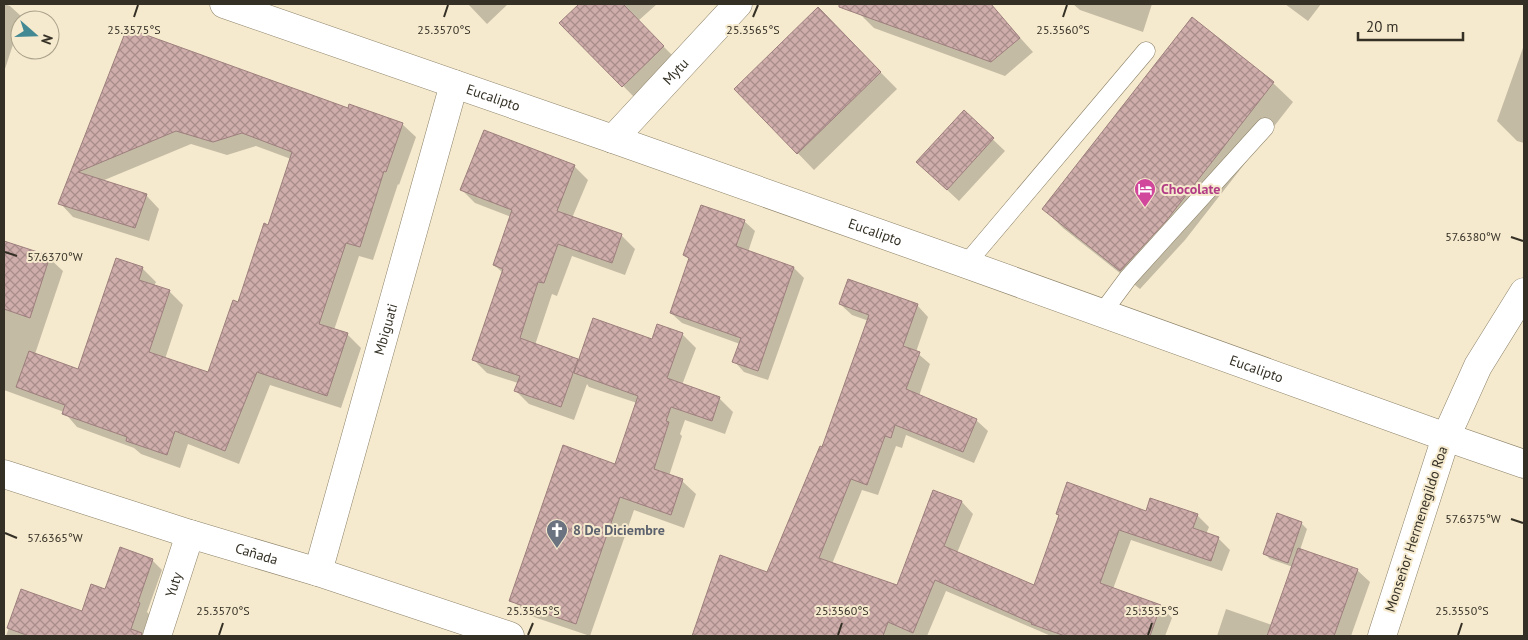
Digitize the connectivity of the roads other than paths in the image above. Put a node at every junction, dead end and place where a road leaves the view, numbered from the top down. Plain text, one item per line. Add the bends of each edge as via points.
1 (224, 4) edge
2 (738, 4) edge
3 (1146, 51) dead end
4 (454, 84) junction
5 (1265, 127) dead end
6 (613, 139) junction
7 (966, 264) junction
8 (1524, 292) edge
9 (1102, 313) junction
10 (1446, 437) junction
11 (1524, 464) edge
12 (4, 474) edge
13 (190, 534) junction
14 (318, 572) junction
15 (157, 636) edge
16 (510, 636) edge
17 (1382, 636) edge

1 - 4 street, Eucalipto
2 - 6 street, Mytu
3 - 7 lane
4 - 6 street, Eucalipto
4 - 14 street, Mbiguati
5 - 9 lane via 1128,278
6 - 7 street, Eucalipto
7 - 9 street, Eucalipto
8 - 10 street, Monseñor Hermenegildo Roa via 1478,366
9 - 10 street, Eucalipto
10 - 11 street, Eucalipto
10 - 17 street, Monseñor Hermenegildo Roa
12 - 13 street, Cañada
13 - 14 street, Cañada
13 - 15 street, Yuty
14 - 16 street, Cañada

